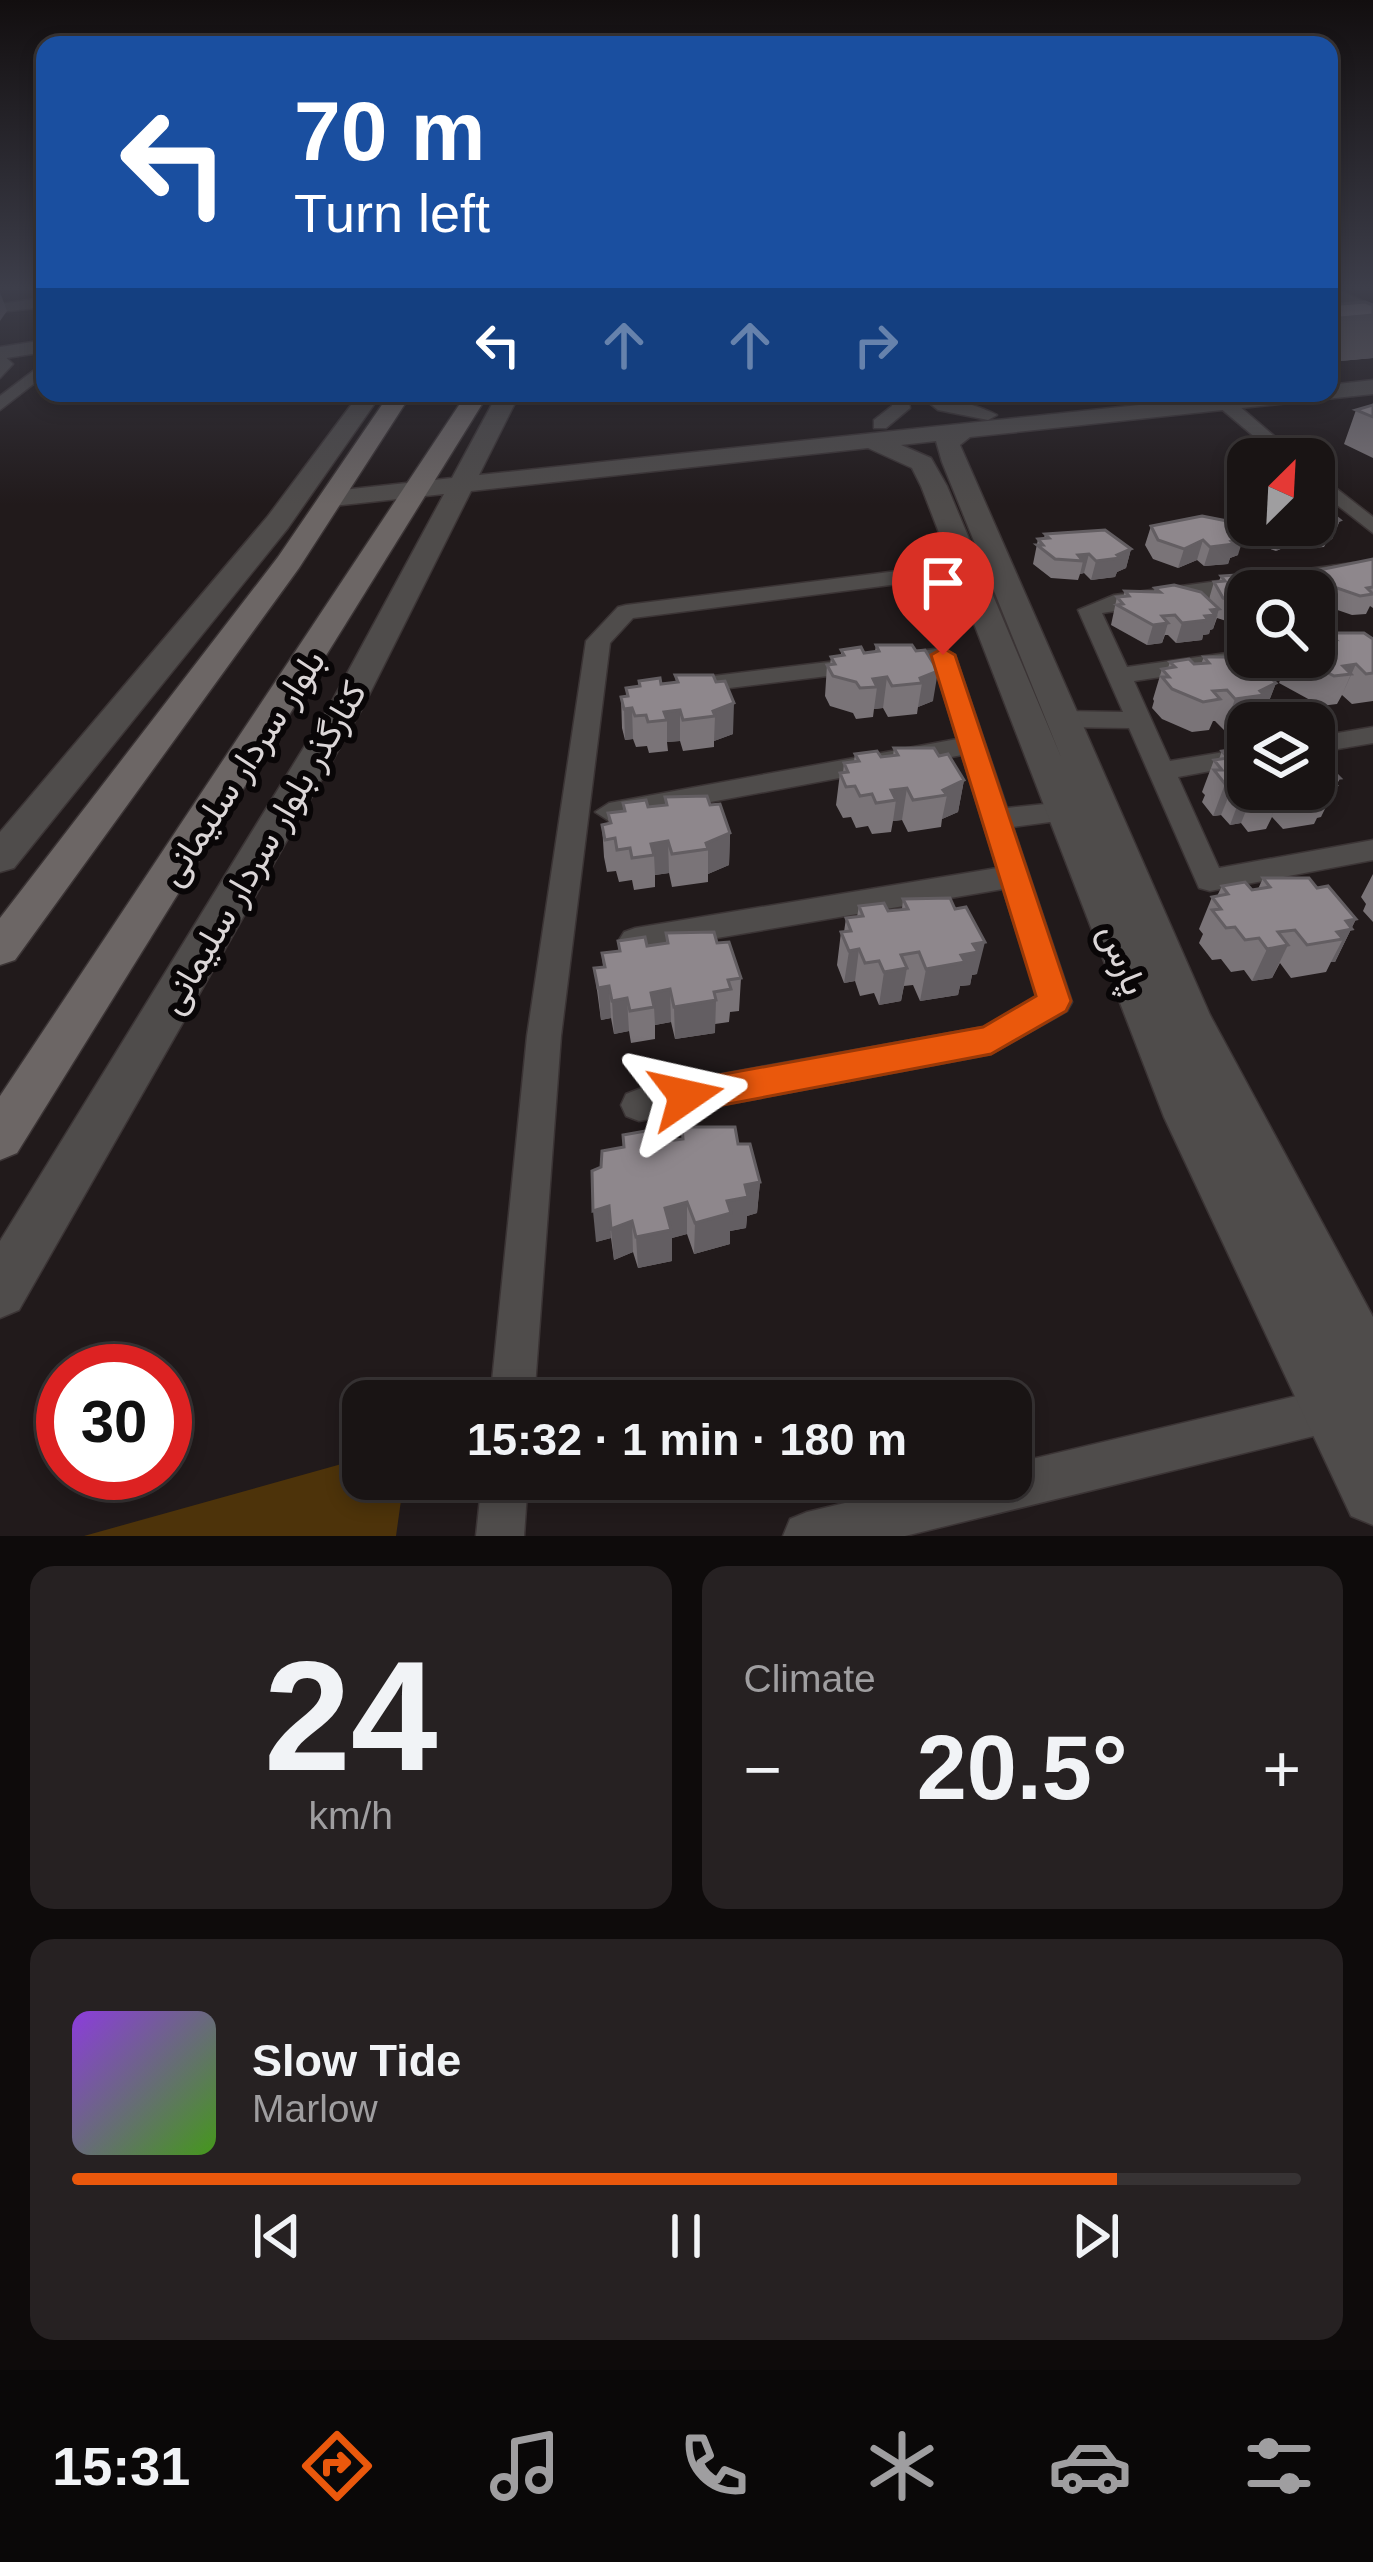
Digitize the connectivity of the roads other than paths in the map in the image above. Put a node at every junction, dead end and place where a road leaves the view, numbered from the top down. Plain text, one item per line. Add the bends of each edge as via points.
1 (1373, 374) edge
2 (36, 375) edge
3 (1338, 378) edge
4 (1373, 387) edge
5 (1338, 391) edge
6 (365, 402) edge
7 (395, 402) edge
8 (475, 402) edge
9 (501, 402) edge
10 (900, 402) edge
11 (938, 402) edge
12 (1155, 402) edge
13 (1234, 402) edge
14 (1225, 403) junction
15 (0, 405) edge
16 (876, 432) junction
17 (1267, 438) edge
18 (957, 443) junction
19 (447, 476) junction
20 (341, 484) junction
21 (1335, 494) edge
22 (1373, 526) edge
23 (1370, 567) edge
24 (921, 575) dead end
25 (1227, 660) edge
26 (1119, 676) junction
27 (655, 690) edge
28 (1063, 719) junction
29 (1138, 720) junction
30 (1373, 735) edge
31 (1335, 741) edge
32 (972, 746) junction
33 (1227, 760) edge
34 (1161, 771) junction
35 (1065, 811) junction
36 (609, 812) edge
37 (996, 819) junction
38 (1373, 850) edge
39 (0, 858) edge
40 (1014, 876) junction
41 (635, 940) edge
42 (0, 950) edge
43 (639, 1105) dead end
44 (0, 1138) edge
45 (0, 1291) edge
46 (514, 1380) edge
47 (1359, 1396) edge
48 (1373, 1493) edge
49 (503, 1500) edge
50 (500, 1536) edge
51 (807, 1536) edge

1 - 3 street
2 - 15 street
4 - 5 street
6 - 39 street via 278,522
7 - 20 main road, بلوار سردار سلیمانی
8 - 19 main road, بلوار سردار سلیمانی
9 - 19 street, کنارگذر بلوار سردار سلیمانی
10 - 16 street
11 - 18 street
12 - 18 street
13 - 14 street
14 - 17 street
14 - 18 street
16 - 18 street
16 - 18 street
16 - 19 street
18 - 28 street, پارس
18 - 35 street, پارس
19 - 20 street
19 - 44 main road, بلوار سردار سلیمانی
19 - 45 street, کنارگذر بلوار سردار سلیمانی via 347,705
20 - 42 main road, بلوار سردار سلیمانی
21 - 22 street
23 - 26 street via 1089,610
24 - 46 street via 626,612 598,641 544,1036
25 - 26 street
26 - 29 street
27 - 32 street via 943,655
28 - 29 street
28 - 47 street, پارس
29 - 34 street
30 - 31 street
32 - 36 street
32 - 37 street
33 - 34 street
34 - 38 street via 1210,880
35 - 37 street
35 - 47 street, پارس via 1188,1117
37 - 40 street
40 - 41 street
40 - 43 street via 1054,1001 991,1040
47 - 48 street, پارس
47 - 51 street
49 - 50 street

